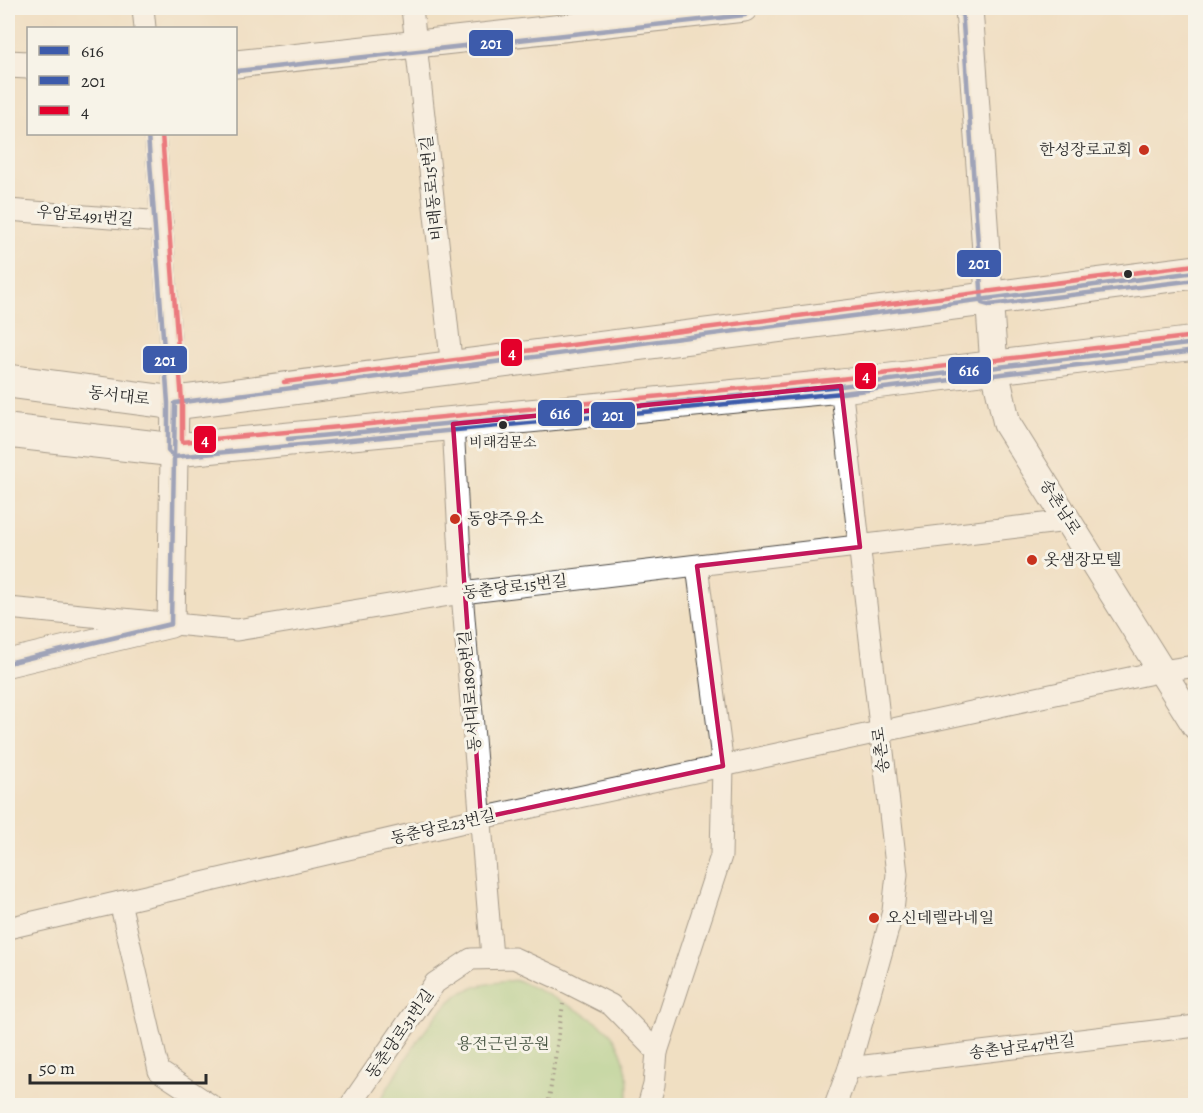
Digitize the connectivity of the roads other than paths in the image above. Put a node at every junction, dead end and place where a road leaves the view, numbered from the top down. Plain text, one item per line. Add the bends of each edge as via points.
1 (143, 8) edge
2 (412, 8) edge
3 (744, 8) edge
4 (969, 8) edge
5 (692, 10) edge
6 (146, 27) edge
7 (416, 44) junction
8 (8, 64) edge
9 (237, 64) edge
10 (27, 65) edge
11 (155, 135) edge
12 (8, 210) edge
13 (162, 222) junction
14 (1196, 272) edge
15 (988, 298) junction
16 (1196, 343) edge
17 (994, 366) junction
18 (452, 368) junction
19 (8, 381) edge
20 (841, 386) junction
21 (176, 403) junction
22 (453, 424) junction
23 (8, 431) edge
24 (175, 450) junction
25 (1068, 520) junction
26 (860, 547) junction
27 (697, 566) junction
28 (462, 593) junction
29 (8, 608) edge
30 (171, 624) junction
31 (8, 663) edge
32 (1196, 666) edge
33 (1162, 671) junction
34 (1196, 726) edge
35 (879, 732) junction
36 (723, 765) junction
37 (481, 818) junction
38 (120, 902) junction
39 (8, 928) edge
40 (492, 957) junction
41 (1196, 1026) edge
42 (657, 1052) junction
43 (849, 1068) junction
44 (212, 1106) edge
45 (350, 1106) edge
46 (648, 1106) edge
47 (835, 1106) edge

1 - 6 street
2 - 7 street, 비래동로15번길
3 - 5 street
4 - 15 street, 송촌남로
5 - 7 street
7 - 9 street
7 - 18 street, 비래동로15번길
8 - 10 street
11 - 13 street
12 - 13 street, 우암로491번길
13 - 21 street
14 - 15 main road, 동서대로
15 - 17 street, 송촌남로
15 - 18 main road, 동서대로
16 - 17 main road
17 - 20 main road
17 - 25 street, 송촌남로 via 1007,424
18 - 21 main road, 동서대로
19 - 21 main road, 동서대로
20 - 22 main road
20 - 26 street, 송촌로
21 - 24 street
22 - 24 main road
22 - 28 street, 동서대로1809번길
23 - 24 main road
24 - 30 street
25 - 26 street, 동춘당로15번길
25 - 33 street, 송촌남로
26 - 27 street, 동춘당로15번길
26 - 35 street, 송촌로
27 - 28 street, 동춘당로15번길
27 - 36 street
28 - 30 street, 동춘당로15번길 via 237,630
28 - 37 street, 동서대로1809번길
29 - 30 street, 동춘당로15번길
30 - 31 street, 동춘당로15번길
32 - 33 street
33 - 34 street, 송촌남로
33 - 35 street
35 - 36 street, 동춘당로23번길
35 - 43 street, 송촌로 via 897,874 893,911
36 - 37 street, 동춘당로23번길
36 - 42 street via 721,856
37 - 38 street, 동춘당로23번길
37 - 40 street, 동서대로1809번길
38 - 39 street, 동춘당로23번길
38 - 44 street via 159,1071
40 - 42 street, 동춘당로31번길 via 514,958 611,1005
40 - 45 street, 동춘당로31번길 via 471,959 435,983
41 - 43 street, 송촌남로47번길
42 - 46 street
43 - 47 street, 송촌로

